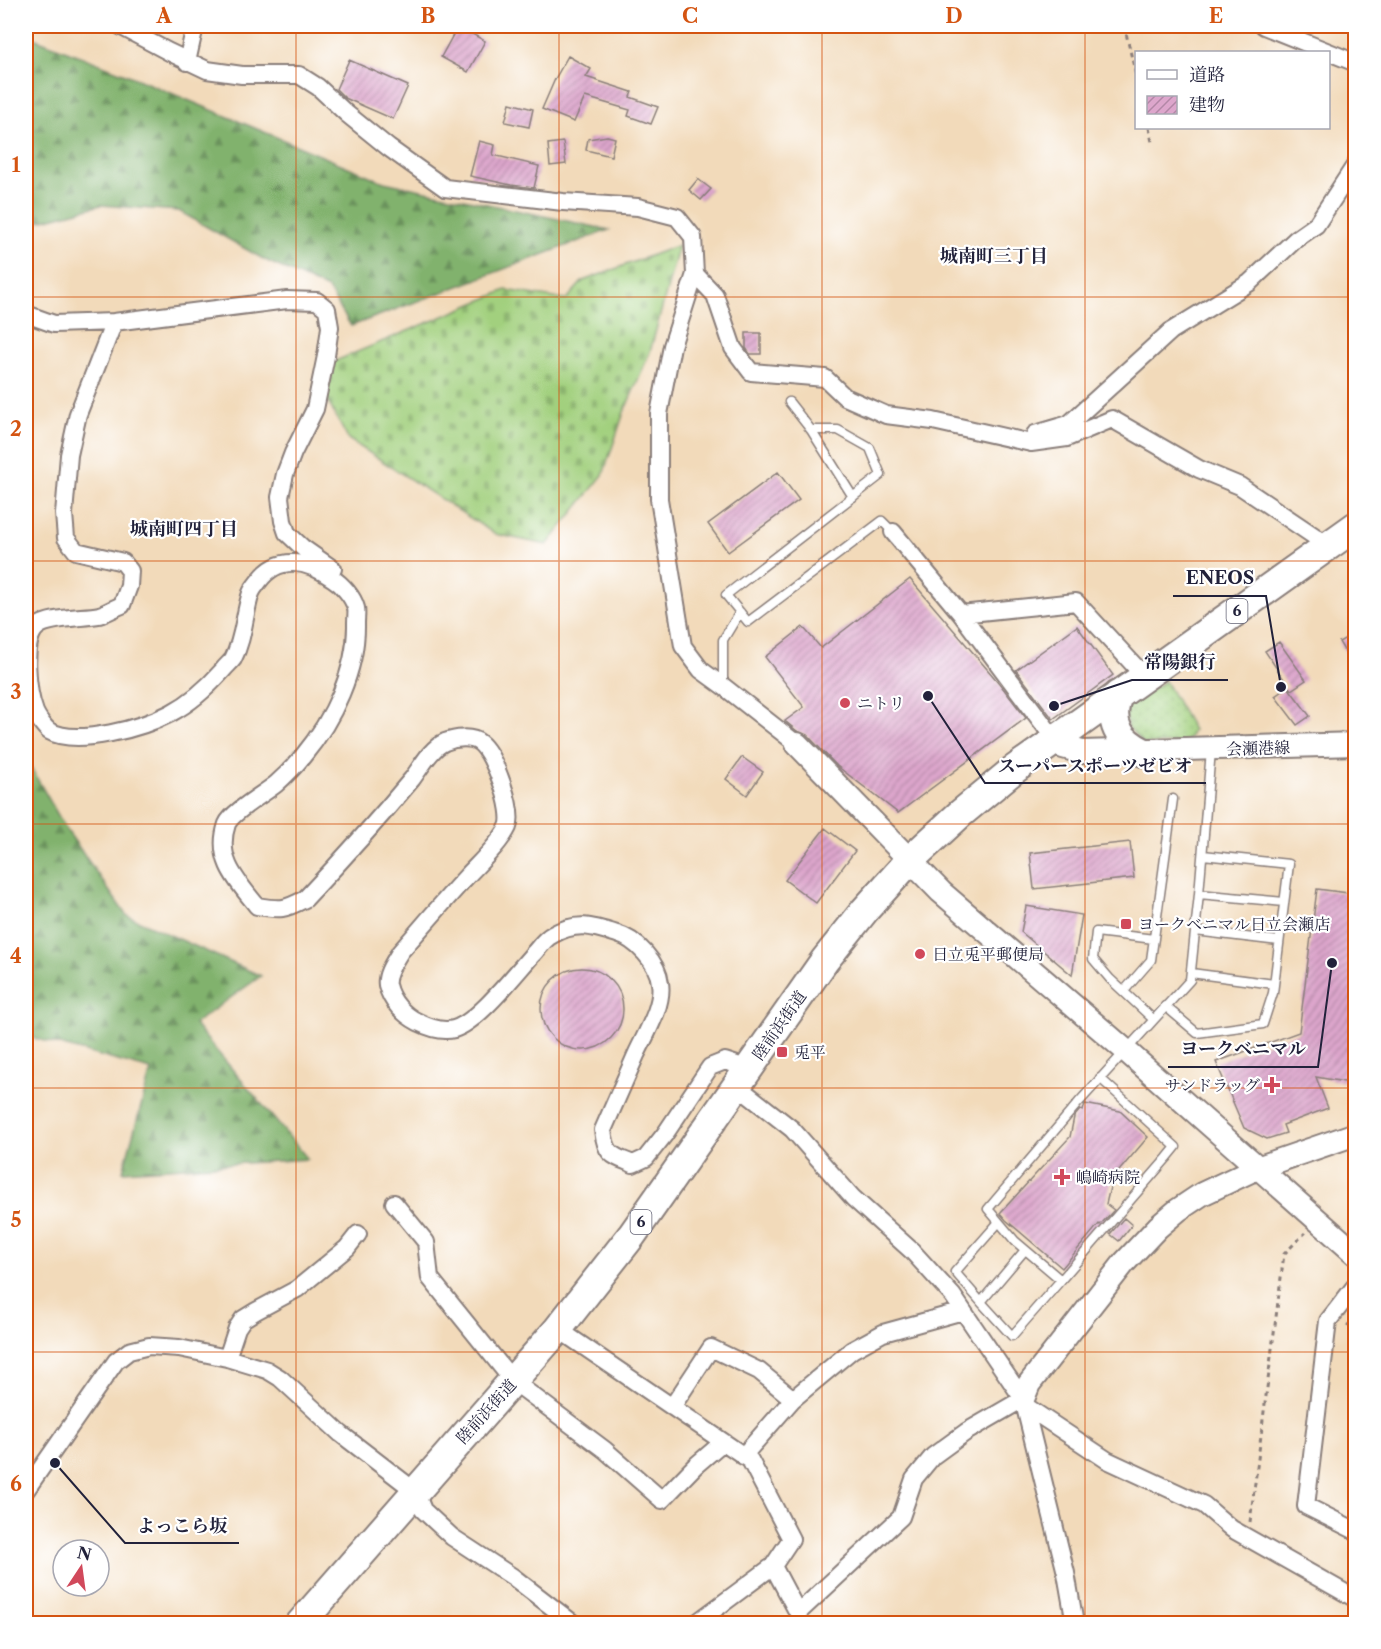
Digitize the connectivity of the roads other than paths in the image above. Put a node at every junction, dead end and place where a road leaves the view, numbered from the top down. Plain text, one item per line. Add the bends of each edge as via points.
1 (120, 26) edge
2 (195, 26) edge
3 (1264, 26) edge
4 (1326, 51) edge
5 (1330, 53) edge
6 (187, 62) junction
7 (1356, 63) edge
8 (1356, 164) edge
9 (695, 274) junction
10 (26, 314) edge
11 (114, 322) junction
12 (789, 402) dead end
13 (811, 430) junction
14 (1017, 440) junction
15 (853, 497) junction
16 (1356, 526) edge
17 (892, 532) joint
18 (1329, 546) junction
19 (356, 609) junction
20 (740, 612) junction
21 (961, 614) junction
22 (1145, 677) junction
23 (723, 686) junction
24 (1118, 695) junction
25 (1056, 741) junction
26 (797, 744) joint
27 (1356, 744) edge
28 (1211, 749) junction
29 (1143, 752) junction
30 (1173, 799) dead end
31 (1203, 855) junction
32 (910, 860) junction
33 (1199, 894) junction
34 (1284, 902) junction
35 (1195, 931) junction
36 (1154, 939) junction
37 (1279, 941) junction
38 (1191, 973) junction
39 (1274, 984) junction
40 (1124, 991) junction
41 (1165, 1006) junction
42 (1153, 1019) junction
43 (1125, 1050) junction
44 (743, 1077) junction
45 (1100, 1078) junction
46 (1356, 1134) edge
47 (1257, 1168) junction
48 (394, 1203) dead end
49 (999, 1222) junction
50 (358, 1234) dead end
51 (1025, 1250) junction
52 (1356, 1254) edge
53 (1061, 1281) junction
54 (1356, 1285) edge
55 (981, 1302) junction
56 (963, 1311) junction
57 (558, 1329) junction
58 (227, 1358) junction
59 (513, 1381) junction
60 (794, 1399) junction
61 (1024, 1402) junction
62 (672, 1407) junction
63 (723, 1442) junction
64 (743, 1456) junction
65 (26, 1490) edge
66 (415, 1491) junction
67 (1356, 1531) edge
68 (773, 1566) junction
69 (1356, 1599) edge
70 (801, 1618) edge
71 (300, 1623) edge
72 (574, 1623) edge
73 (695, 1623) edge
74 (1075, 1623) edge

1 - 6 street
2 - 6 street
3 - 4 street
5 - 7 street
6 - 9 street via 207,70 242,75 299,75 445,188 638,207 677,217 693,237
8 - 14 street via 1316,225 1296,238 1249,283 1171,332 1069,424
9 - 14 street via 715,295 734,348 751,372 825,378 845,397 886,415
9 - 23 street via 672,346 659,414 659,499 683,646 701,670
10 - 11 street via 54,324
11 - 19 street via 288,300 317,301 327,309 330,327 315,409 293,453 280,497 287,533 348,581 357,598
11 - 19 street via 78,414 69,455 64,514 66,538 76,551 123,562 130,571 129,586 122,605 102,614 37,627 28,643 27,665 35,712 47,730 63,736 126,731 171,713 206,690 232,659 252,591 273,567 290,562 334,578 350,595
12 - 13 lane
13 - 15 lane
13 - 15 lane via 838,430 870,448 881,475
14 - 18 street via 1031,443 1067,438 1112,419 1199,469 1240,486
15 - 20 lane via 726,595
16 - 18 highway, 陸前浜街道 / 6
17 - 20 lane via 882,521 748,622
17 - 21 street
18 - 22 highway, 陸前浜街道 / 6
19 - 44 street via 352,662 326,722 303,756 276,784 228,821 225,858 232,875 257,906 288,908 305,899 430,754 443,742 469,738 480,742 501,780 509,803 508,826 400,952 387,983 394,1002 420,1023 453,1029 489,1003 549,937 568,927 588,926 623,936 642,950 655,965 661,984 658,1007 603,1130 605,1145 612,1155 633,1164 646,1158 710,1067 725,1061
20 - 23 lane via 723,640
21 - 22 street via 1076,602
21 - 25 street
22 - 24 highway, 陸前浜街道 / 6
23 - 26 street
24 - 25 highway, 陸前浜街道 / 6
24 - 29 highway via 1114,705 1116,727 1122,738
25 - 29 street, 会瀬港線 via 1083,753
25 - 32 highway, 陸前浜街道 / 6 via 1012,771
26 - 32 street
27 - 28 street, 会瀬港線
28 - 29 street, 会瀬港線
28 - 31 lane
30 - 36 lane
31 - 33 lane
31 - 34 lane via 1289,864
32 - 43 street via 941,892
32 - 44 highway, 陸前浜街道 / 6 via 825,960
33 - 34 lane
33 - 35 lane
34 - 37 lane
35 - 37 lane
35 - 38 lane
36 - 40 lane via 1150,960
36 - 40 lane via 1096,932 1093,958
37 - 39 lane
38 - 39 lane
38 - 41 lane via 1190,980
39 - 41 lane via 1263,1024 1197,1033
40 - 42 lane
41 - 42 lane
42 - 43 lane
43 - 45 lane
43 - 47 street
44 - 56 street via 853,1198 912,1251
44 - 57 highway, 陸前浜街道 / 6 via 632,1235
45 - 49 lane via 988,1209
45 - 53 lane via 1176,1146
46 - 47 street
47 - 52 street
47 - 61 street via 1202,1194 1158,1227 1065,1336 1029,1384
48 - 59 street via 426,1242 430,1278
49 - 51 lane
49 - 55 lane via 955,1272
50 - 58 street via 297,1288 243,1319
51 - 53 lane
51 - 55 lane
53 - 55 lane via 1012,1336
54 - 67 street via 1328,1322 1306,1506
56 - 60 street via 883,1333 852,1350
56 - 61 street
57 - 59 highway, 陸前浜街道 / 6
57 - 62 street
58 - 65 street via 179,1348 149,1346 129,1351 116,1362
58 - 66 street via 280,1378 341,1434
59 - 63 street via 605,1450 662,1500
59 - 66 highway, 陸前浜街道 / 6
60 - 62 street via 759,1371 711,1348
60 - 64 street
61 - 69 street via 1107,1460 1204,1505 1232,1529
61 - 70 street via 966,1432 933,1456 914,1479 901,1518
61 - 74 street
62 - 63 street
63 - 64 street
64 - 68 street via 750,1460 791,1539
66 - 71 highway, 陸前浜街道 / 6
66 - 72 street via 423,1510 452,1537
68 - 70 street
68 - 73 street

